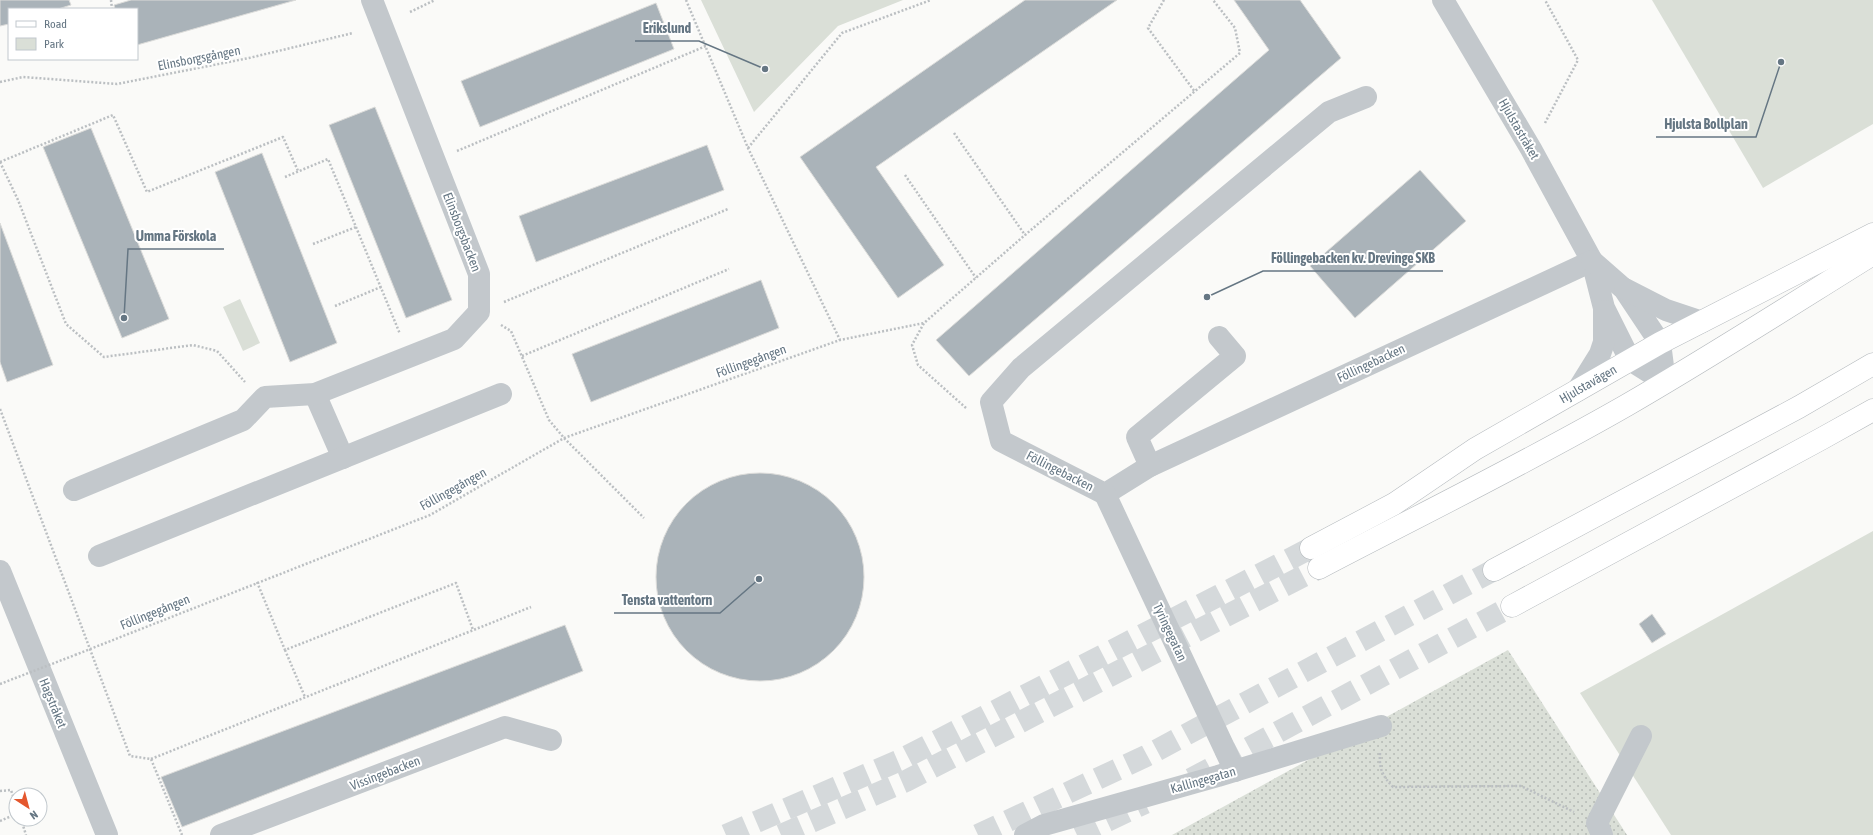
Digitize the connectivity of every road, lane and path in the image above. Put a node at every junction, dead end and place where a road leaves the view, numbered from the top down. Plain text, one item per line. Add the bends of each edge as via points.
1 (372, 0) edge
2 (435, 0) edge
3 (686, 0) edge
4 (931, 0) edge
5 (1164, 0) edge
6 (1213, 0) edge
7 (1443, 0) edge
8 (1545, 0) edge
9 (410, 12) dead end
10 (352, 33) dead end
11 (706, 46) junction
12 (0, 82) edge
13 (1195, 92) junction
14 (1366, 97) dead end
15 (954, 133) dead end
16 (748, 148) junction
17 (1531, 149) junction
18 (434, 160) junction
19 (0, 162) edge
20 (298, 171) junction
21 (905, 175) dead end
22 (285, 177) dead end
23 (728, 209) dead end
24 (356, 227) junction
25 (1025, 234) junction
26 (1873, 234) edge
27 (313, 244) dead end
28 (1873, 254) edge
29 (1592, 261) junction
30 (729, 269) dead end
31 (976, 278) junction
32 (381, 287) junction
33 (1624, 289) junction
34 (335, 306) dead end
35 (1604, 308) junction
36 (479, 312) junction
37 (1702, 322) junction
38 (924, 323) junction
39 (1219, 337) dead end
40 (840, 340) junction
41 (1660, 343) junction
42 (410, 356) junction
43 (522, 356) junction
44 (1630, 360) junction
45 (1873, 364) edge
46 (1666, 382) junction
47 (1577, 391) junction
48 (315, 394) junction
49 (501, 394) dead end
50 (265, 397) junction
51 (0, 409) edge
52 (968, 410) dead end
53 (1873, 410) edge
54 (564, 438) junction
55 (343, 458) junction
56 (1150, 466) junction
57 (74, 490) dead end
58 (1105, 494) junction
59 (644, 518) dead end
60 (1311, 548) tunnel mouth
61 (99, 556) dead end
62 (1319, 568) tunnel mouth
63 (1494, 570) tunnel mouth
64 (0, 571) edge
65 (257, 582) junction
66 (1512, 606) tunnel mouth
67 (531, 607) dead end
68 (473, 630) junction
69 (90, 648) junction
70 (285, 650) junction
71 (0, 684) edge
72 (305, 697) junction
73 (1381, 726) dead end
74 (1641, 736) dead end
75 (551, 740) dead end
76 (151, 759) junction
77 (1379, 766) dead end
78 (1236, 771) junction
79 (1599, 829) edge
80 (107, 835) edge
81 (182, 835) edge
82 (221, 835) edge
83 (1025, 835) edge

1 - 18 street, Elinsborgsbacken
2 - 9 path
3 - 11 path
4 - 16 path via 842,33
5 - 13 path via 1148,28
6 - 13 path via 1235,28 1240,53
7 - 17 street, Hjulstastråket
8 - 17 path via 1578,60
10 - 12 path, Elinsborgsgången via 249,58 117,84 23,77
11 - 16 path
11 - 18 path
13 - 25 path
14 - 58 street, Föllingebacken via 1330,112 1021,368 991,402 1001,441
15 - 25 path
16 - 40 path
17 - 29 street, Hjulstastråket
18 - 36 street, Elinsborgsbacken via 479,274
19 - 20 path via 113,115 147,192 282,137
19 - 50 path via 18,200 66,324 104,357 193,345 217,350 247,384
20 - 22 path
20 - 24 path via 328,159
21 - 31 path
23 - 36 path
24 - 27 path
24 - 32 path
25 - 31 path
26 - 37 main road, Hjulstavägen
28 - 46 main road
29 - 33 street, Hjulstastråket
29 - 35 street, Hjulstastråket
29 - 56 street, Föllingebacken
30 - 43 path
31 - 38 path
32 - 34 path
32 - 42 path
33 - 37 street via 1666,310
33 - 41 street, Hjulstastråket
35 - 44 street, Hjulstastråket
35 - 47 street via 1604,342 1600,354
36 - 42 street via 454,339
36 - 43 path via 511,331
37 - 41 main road, Hjulstavägen
38 - 40 path, Föllingegången
38 - 52 path via 912,345 918,365
39 - 56 street via 1235,356 1136,437
40 - 54 path, Föllingegången
41 - 44 main road, Hjulstavägen
41 - 46 street, Hjulstastråket
42 - 48 street
43 - 54 path via 549,420
44 - 46 street
44 - 47 main road, Hjulstavägen
45 - 63 main road via 1799,407
46 - 62 main road via 1463,495
47 - 60 main road, Hjulstavägen via 1475,449 1394,504
48 - 50 street
48 - 55 street
49 - 55 street
50 - 57 street via 243,420
51 - 69 path
53 - 66 main road
54 - 59 path
54 - 65 path, Föllingegången via 430,515
55 - 61 street
56 - 58 street, Föllingebacken
58 - 78 street, Tyringegatan
64 - 80 street, Hagstråket
65 - 69 path, Föllingegången
65 - 70 path
67 - 68 path
68 - 70 path via 456,583
68 - 72 path
69 - 71 path, Föllingegången, bridge
69 - 76 path via 130,756
70 - 72 path
72 - 76 path
73 - 78 street, Kallingegatan
74 - 79 street
75 - 82 street, Vissingebacken via 505,727
76 - 81 path
77 - 79 path via 1393,786 1521,786
78 - 83 street, Kallingegatan via 1044,825

